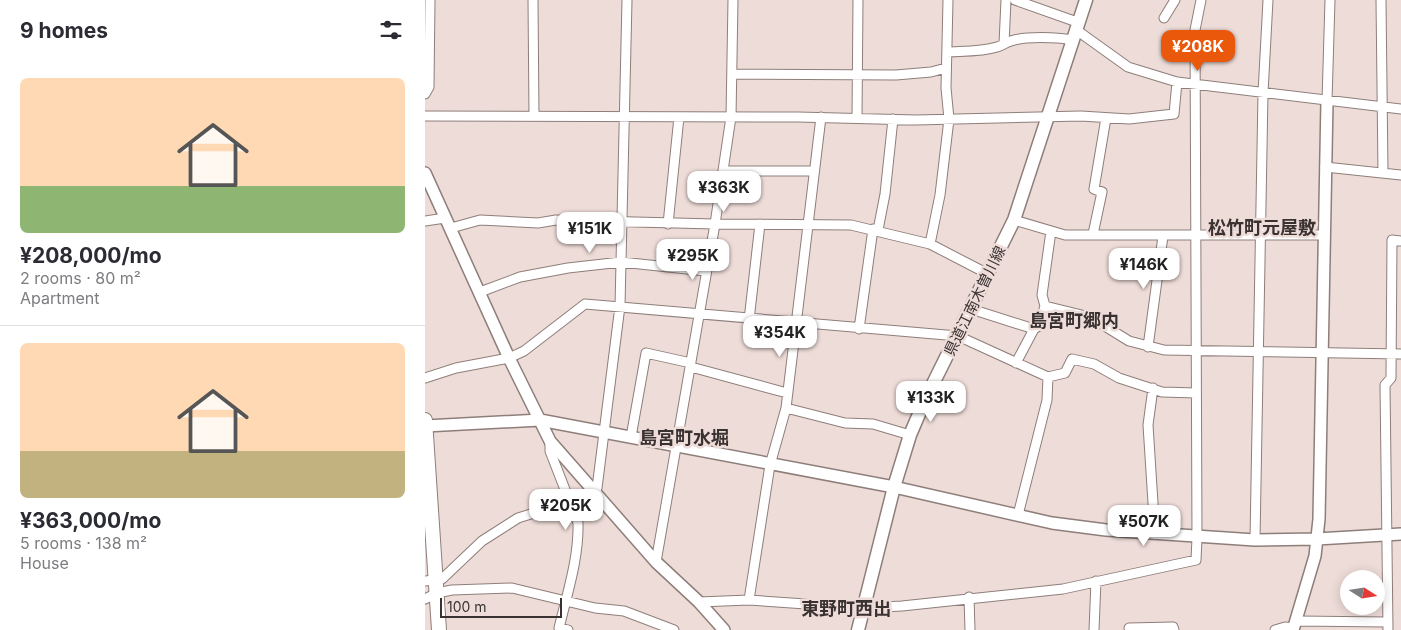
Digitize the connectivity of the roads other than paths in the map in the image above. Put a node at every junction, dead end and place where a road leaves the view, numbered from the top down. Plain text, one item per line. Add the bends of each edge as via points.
1 (430, 0) edge
2 (533, 0) edge
3 (627, 0) edge
4 (733, 0) edge
5 (858, 0) edge
6 (948, 0) edge
7 (1006, 0) edge
8 (1015, 0) edge
9 (1086, 0) edge
10 (1175, 0) edge
11 (1201, 0) edge
12 (1267, 0) edge
13 (1330, 0) edge
14 (1381, 0) edge
15 (1164, 18) dead end
16 (1075, 30) junction
17 (1004, 44) junction
18 (947, 52) junction
19 (946, 68) junction
20 (732, 74) junction
21 (858, 74) junction
22 (1177, 82) junction
23 (1196, 84) junction
24 (1263, 93) junction
25 (425, 94) edge
26 (1327, 101) junction
27 (1383, 107) junction
28 (1401, 109) edge
29 (425, 116) edge
30 (533, 116) junction
31 (1049, 116) junction
32 (625, 117) junction
33 (731, 117) junction
34 (821, 117) junction
35 (679, 118) junction
36 (857, 118) junction
37 (1106, 118) junction
38 (893, 119) junction
39 (949, 119) junction
40 (1325, 167) junction
41 (723, 171) junction
42 (814, 171) junction
43 (425, 173) edge
44 (1383, 173) junction
45 (1401, 175) edge
46 (1014, 220) junction
47 (425, 221) edge
48 (621, 222) junction
49 (448, 223) junction
50 (668, 224) junction
51 (715, 224) junction
52 (760, 224) junction
53 (810, 225) junction
54 (875, 230) junction
55 (1051, 231) junction
56 (1093, 234) junction
57 (1324, 235) junction
58 (1163, 236) junction
59 (1196, 236) junction
60 (1260, 236) junction
61 (1401, 241) edge
62 (930, 244) junction
63 (621, 262) junction
64 (706, 271) junction
65 (987, 274) junction
66 (480, 292) junction
67 (620, 306) junction
68 (1045, 306) junction
69 (971, 309) junction
70 (700, 315) junction
71 (749, 320) junction
72 (796, 324) junction
73 (859, 329) junction
74 (1034, 329) junction
75 (958, 336) junction
76 (1149, 347) junction
77 (1196, 350) junction
78 (1259, 352) junction
79 (1322, 352) junction
80 (1391, 354) junction
81 (1401, 354) edge
82 (509, 358) junction
83 (1016, 364) junction
84 (691, 365) junction
85 (1048, 377) junction
86 (425, 378) edge
87 (1153, 388) junction
88 (787, 393) junction
89 (1197, 393) junction
90 (786, 408) junction
91 (425, 420) edge
92 (540, 420) junction
93 (425, 426) edge
94 (604, 433) junction
95 (910, 435) junction
96 (631, 437) junction
97 (550, 441) junction
98 (677, 446) junction
99 (770, 464) junction
100 (894, 487) junction
101 (592, 491) junction
102 (570, 502) junction
103 (1018, 515) junction
104 (1155, 534) junction
105 (1401, 534) edge
106 (1387, 535) junction
107 (1197, 538) junction
108 (1317, 539) junction
109 (1255, 540) junction
110 (656, 562) junction
111 (1096, 581) junction
112 (431, 588) edge
113 (969, 597) junction
114 (565, 600) junction
115 (749, 600) junction
116 (699, 602) junction
117 (864, 608) junction
118 (1295, 626) edge
119 (1388, 626) edge
120 (1129, 628) dead end
121 (439, 630) edge
122 (568, 630) edge
123 (674, 630) edge
124 (724, 630) edge
125 (858, 630) edge
126 (970, 630) edge
127 (1094, 630) edge
128 (1174, 630) edge
129 (1275, 630) edge

1 - 25 street via 429,88
2 - 30 street
3 - 32 street
4 - 20 street
5 - 21 street
6 - 18 street
7 - 17 street
8 - 16 street
9 - 16 main road, 県道江南木曽川線
10 - 15 street
11 - 23 street via 1195,30
12 - 24 street
13 - 26 street
14 - 27 street
16 - 17 street via 1059,37
16 - 22 street via 1128,67
16 - 31 main road, 県道江南木曽川線
17 - 18 street via 982,50
18 - 19 street
19 - 21 street via 897,76
19 - 39 street
20 - 21 street
20 - 33 street
21 - 36 street
22 - 23 street
22 - 37 street via 1174,114
23 - 24 street
23 - 59 street
24 - 26 street
24 - 60 street
26 - 27 street
26 - 40 street
27 - 28 street
27 - 44 street
29 - 30 street
30 - 32 street
31 - 37 street
31 - 39 street
31 - 46 main road, 県道江南木曽川線
32 - 35 street
32 - 48 street
33 - 34 street
33 - 35 street
33 - 41 street
34 - 36 street
34 - 42 street
35 - 50 street
36 - 38 street
37 - 56 street via 1094,189 1102,192
38 - 39 street
38 - 54 street via 885,194
39 - 62 street via 940,195
40 - 44 street
40 - 57 street
41 - 42 street
41 - 51 street
42 - 53 street
43 - 49 street
44 - 45 street
46 - 55 street
46 - 65 main road, 県道江南木曽川線
47 - 49 street
48 - 49 street via 480,220
48 - 50 street
48 - 63 street
49 - 66 street
50 - 51 street
51 - 52 street
51 - 64 street
52 - 53 street
52 - 71 street
53 - 54 street via 851,225
53 - 72 street
54 - 62 street
54 - 73 street
55 - 56 street via 1065,235
55 - 68 street via 1042,295
56 - 58 street
57 - 60 street
57 - 79 street
58 - 59 street
58 - 76 street
59 - 60 street
59 - 77 street
60 - 78 street
61 - 80 street via 1392,240
62 - 65 street
63 - 64 street
63 - 66 street via 520,277
63 - 67 street
64 - 70 street
65 - 69 main road, 県道江南木曽川線
66 - 82 street
67 - 70 street
67 - 82 street via 585,304 524,351
67 - 94 street
68 - 74 street via 1039,326
68 - 76 street via 1090,317 1114,334
69 - 74 street
69 - 75 main road, 県道江南木曽川線
70 - 71 street
70 - 84 street
71 - 72 street
72 - 73 street
72 - 88 street
73 - 75 street
74 - 83 street
75 - 83 street
75 - 95 main road, 県道江南木曽川線
76 - 77 street
77 - 78 street
77 - 89 street
78 - 79 street
78 - 109 street
79 - 80 street
79 - 108 street
80 - 81 street
80 - 106 street via 1391,378 1385,385
82 - 86 street via 456,368
82 - 92 street
83 - 85 street
84 - 88 street
84 - 96 street via 646,353
84 - 98 street
85 - 87 street via 1065,373 1072,359 1094,364 1119,378
85 - 103 street via 1047,400
87 - 89 street via 1162,392
87 - 104 street via 1148,425
88 - 90 street
89 - 107 street
90 - 95 street via 845,423 873,424
90 - 99 street
91 - 93 main road
92 - 93 street
92 - 94 street
92 - 97 street
93 - 112 main road
94 - 96 street
94 - 101 street via 597,488
95 - 100 main road, 県道江南木曽川線
96 - 98 street
97 - 101 street
97 - 102 street via 550,451
98 - 99 street
98 - 110 street
99 - 100 street
99 - 115 street
100 - 103 street
100 - 117 main road, 県道江南木曽川線
101 - 102 street
101 - 110 street
102 - 112 street via 518,518 483,541
102 - 114 street via 578,524 578,535
103 - 104 street via 1097,529
104 - 107 street
105 - 106 street
106 - 108 street
106 - 119 street
107 - 109 street
107 - 111 street via 1193,562
108 - 109 street
108 - 118 street
110 - 116 street
111 - 113 street via 1063,589
111 - 127 street
112 - 114 street via 512,588
112 - 121 main road
113 - 117 street
113 - 126 street
114 - 122 street via 559,628
114 - 123 street via 624,611
115 - 116 street
115 - 117 street
116 - 124 street
117 - 125 main road, 県道江南木曽川線
118 - 119 street
118 - 129 street
120 - 128 street via 1173,627

